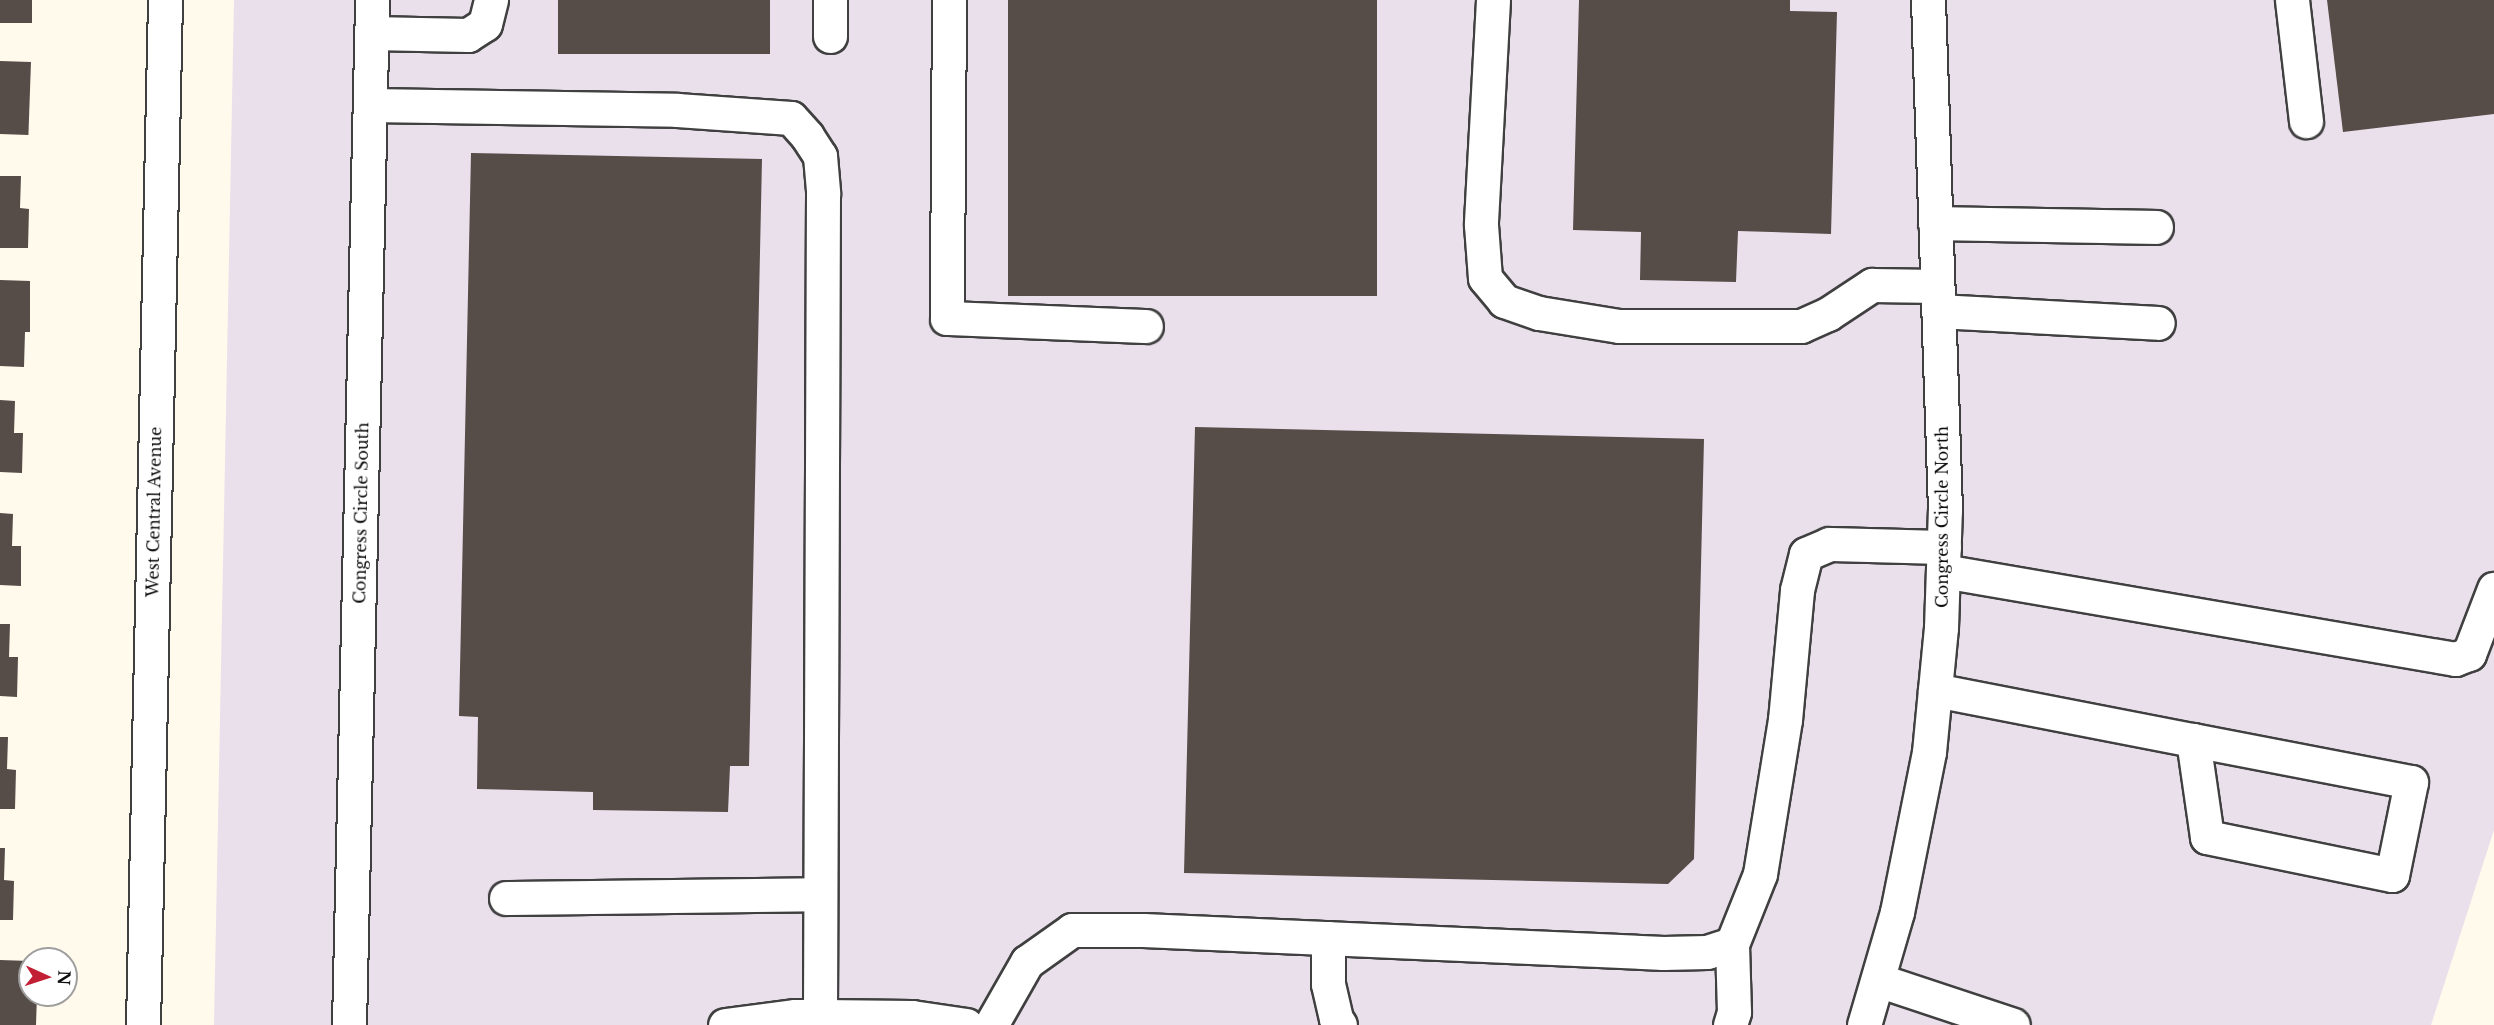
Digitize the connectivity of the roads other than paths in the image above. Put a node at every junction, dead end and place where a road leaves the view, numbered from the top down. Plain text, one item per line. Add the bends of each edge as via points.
1 (165, 0) edge
2 (372, 0) edge
3 (491, 0) edge
4 (830, 0) edge
5 (949, 0) edge
6 (1493, 0) edge
7 (1928, 0) edge
8 (2292, 0) edge
9 (371, 33) junction
10 (830, 36) dead end
11 (369, 105) junction
12 (2307, 121) dead end
13 (1935, 223) junction
14 (2156, 227) dead end
15 (1938, 299) junction
16 (2158, 323) dead end
17 (1146, 326) dead end
18 (1944, 559) junction
19 (2494, 589) edge
20 (1935, 690) junction
21 (2193, 740) junction
22 (820, 894) junction
23 (506, 897) dead end
24 (1328, 938) junction
25 (1732, 944) junction
26 (1878, 980) junction
27 (820, 1016) junction
28 (143, 1025) edge
29 (349, 1025) edge
30 (725, 1025) edge
31 (966, 1025) edge
32 (991, 1025) edge
33 (1340, 1025) edge
34 (1730, 1025) edge
35 (1864, 1025) edge
36 (2013, 1025) edge

1 - 28 street, West Central Avenue
2 - 9 street, Congress Circle South
3 - 9 street via 485,24 468,35
4 - 10 street
5 - 17 street via 946,318
6 - 15 street via 1481,225 1485,278 1504,301 1539,313 1619,326 1801,326 1828,314 1872,285
7 - 13 street, Congress Circle North
8 - 12 street
9 - 11 street, Congress Circle South
11 - 22 street via 677,110 790,118 820,156 823,194
11 - 29 street, Congress Circle South
13 - 14 street
13 - 15 street, Congress Circle North
15 - 16 street
15 - 18 street, Congress Circle North
18 - 19 street via 2454,659 2469,654
18 - 20 street, Congress Circle North
18 - 25 street via 1829,544 1806,554 1797,590 1785,720 1760,874
20 - 21 street
20 - 26 street, Congress Circle North via 1922,786 1897,912
21 - 21 street via 2411,782 2392,875 2207,837
22 - 23 street
22 - 27 street
24 - 25 street via 1663,953 1707,952
24 - 32 street via 1072,930 1027,962
24 - 33 street via 1328,984
25 - 34 street via 1734,1012
26 - 35 street, Congress Circle North
26 - 36 street
27 - 30 street
27 - 31 street via 912,1017

